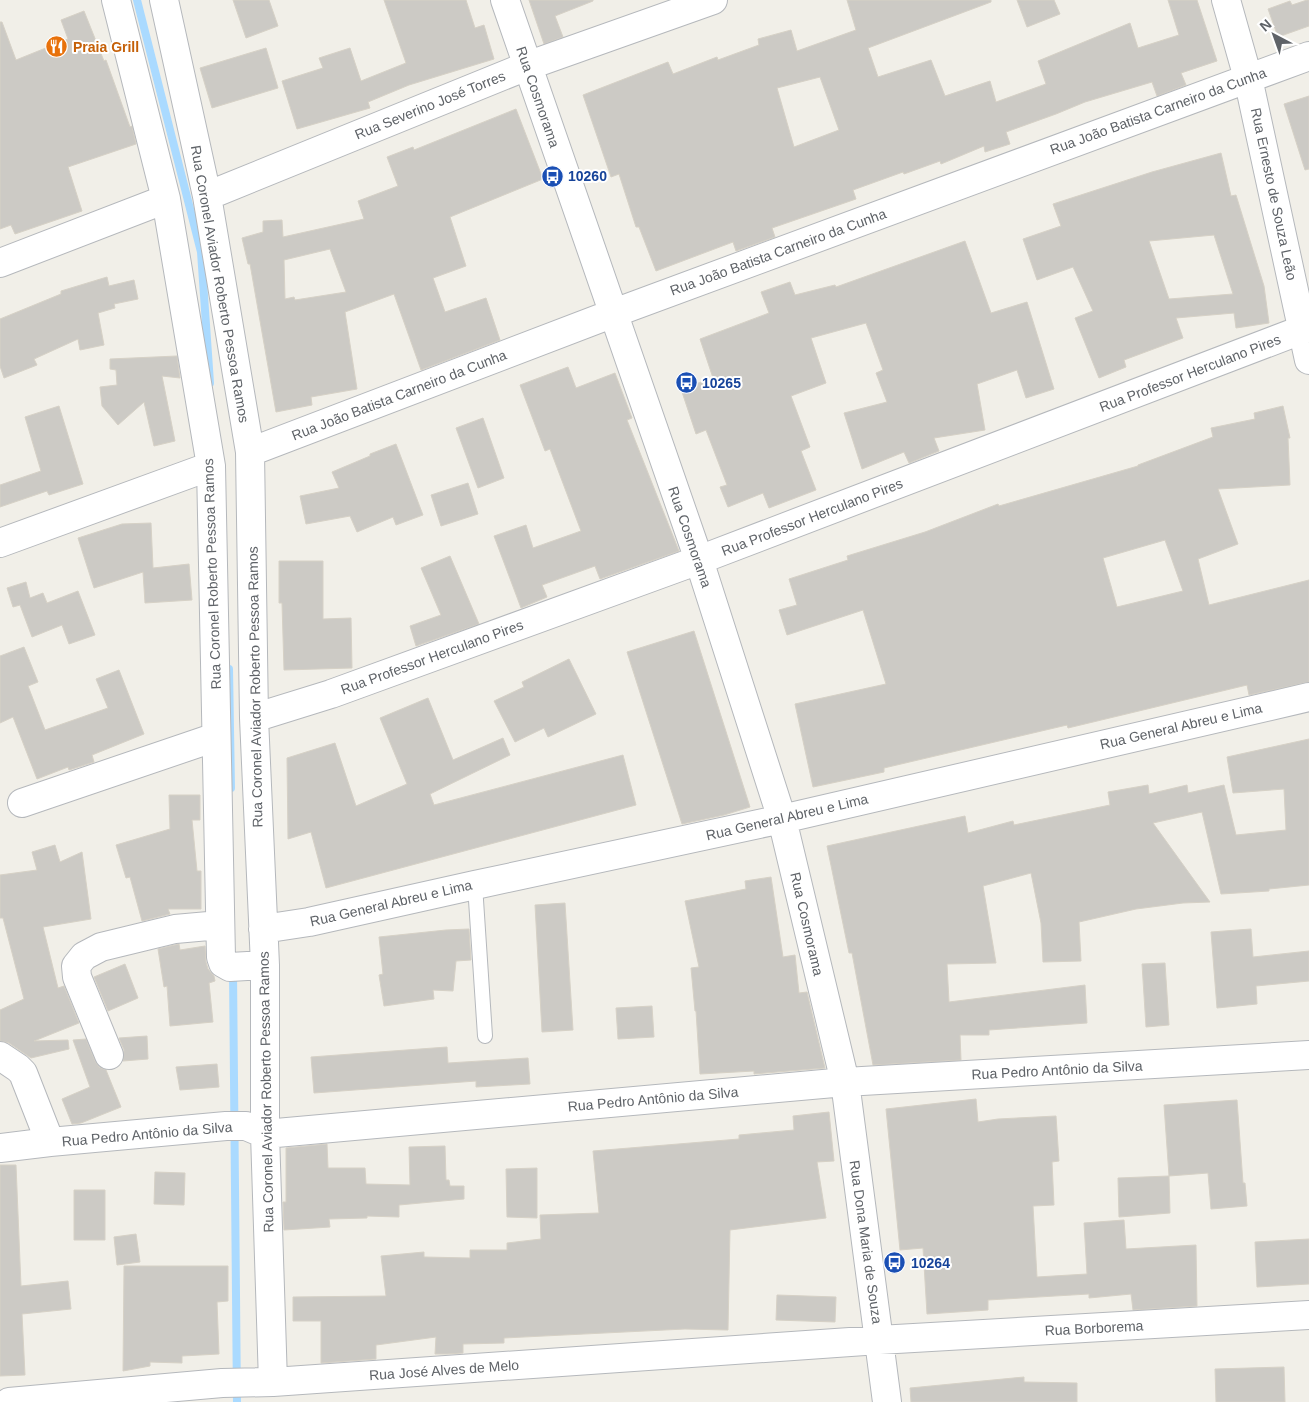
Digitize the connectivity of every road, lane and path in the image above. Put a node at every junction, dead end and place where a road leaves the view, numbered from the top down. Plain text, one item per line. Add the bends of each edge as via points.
1 (116, 0) edge
2 (164, 0) edge
3 (506, 0) edge
4 (713, 0) edge
5 (1226, 0) edge
6 (1309, 56) edge
7 (527, 66) junction
8 (1248, 78) junction
9 (207, 196) junction
10 (166, 199) junction
11 (0, 263) edge
12 (614, 313) junction
13 (1306, 328) edge
14 (1309, 360) edge
15 (250, 452) junction
16 (210, 466) junction
17 (0, 543) edge
18 (698, 560) junction
19 (1309, 697) edge
20 (254, 718) junction
21 (216, 736) junction
22 (22, 803) dead end
23 (782, 819) junction
24 (475, 885) junction
25 (220, 925) junction
26 (263, 929) junction
27 (247, 966) junction
28 (485, 1036) dead end
29 (109, 1055) dead end
30 (1309, 1055) edge
31 (0, 1056) edge
32 (845, 1082) junction
33 (246, 1129) junction
34 (50, 1142) junction
35 (0, 1148) edge
36 (1309, 1315) edge
37 (879, 1340) junction
38 (240, 1386) edge
39 (9, 1402) edge
40 (887, 1402) edge

1 - 10 street, Rua Coronel Roberto Pessoa Ramos
2 - 9 street, Rua Coronel Aviador Roberto Pessoa Ramos
3 - 7 street, Rua Cosmorama
4 - 7 street, Rua Severino José Torres
5 - 8 street, Rua Ernesto de Souza Leão
6 - 8 street, Rua João Batista Carneiro da Cunha
7 - 9 street, Rua Severino José Torres
7 - 12 street, Rua Cosmorama
8 - 12 street, Rua João Batista Carneiro da Cunha
8 - 13 street, Rua Ernesto de Souza Leão
9 - 15 street, Rua Coronel Aviador Roberto Pessoa Ramos
10 - 11 street
10 - 16 street, Rua Coronel Roberto Pessoa Ramos
12 - 15 street, Rua João Batista Carneiro da Cunha
12 - 18 street, Rua Cosmorama
13 - 14 street, Rua Ernesto de Souza Leão
13 - 18 street, Rua Professor Herculano Pires
15 - 20 street, Rua Coronel Aviador Roberto Pessoa Ramos
16 - 17 street
16 - 21 street, Rua Coronel Roberto Pessoa Ramos
18 - 20 street, Rua Professor Herculano Pires via 331,694
18 - 23 street, Rua Cosmorama
19 - 23 street, Rua General Abreu e Lima
20 - 26 street, Rua Coronel Aviador Roberto Pessoa Ramos
21 - 22 street
21 - 25 street, Rua Coronel Roberto Pessoa Ramos
23 - 24 street, Rua General Abreu e Lima
23 - 32 street, Rua Cosmorama
24 - 26 street, Rua General Abreu e Lima
24 - 28 lane
25 - 27 street, Rua Coronel Roberto Pessoa Ramos via 223,963
25 - 29 street via 175,929 101,947 84,956 76,966 77,978
26 - 27 street, Rua Coronel Aviador Roberto Pessoa Ramos
27 - 33 street, Rua Coronel Aviador Roberto Pessoa Ramos
30 - 32 street, Rua Pedro Antônio da Silva
31 - 34 street via 23,1073
32 - 33 street, Rua Pedro Antônio da Silva
32 - 37 street, Rua Dona Maria de Souza
33 - 34 street, Rua Pedro Antônio da Silva
33 - 38 street, Rua Coronel Aviador Roberto Pessoa Ramos
34 - 35 street, Rua Pedro Antônio da Silva
36 - 37 street, Rua Borborema
37 - 38 street, Rua José Alves de Melo
37 - 40 street, Rua Dona Maria de Souza
38 - 39 street, Rua José Alves de Melo

